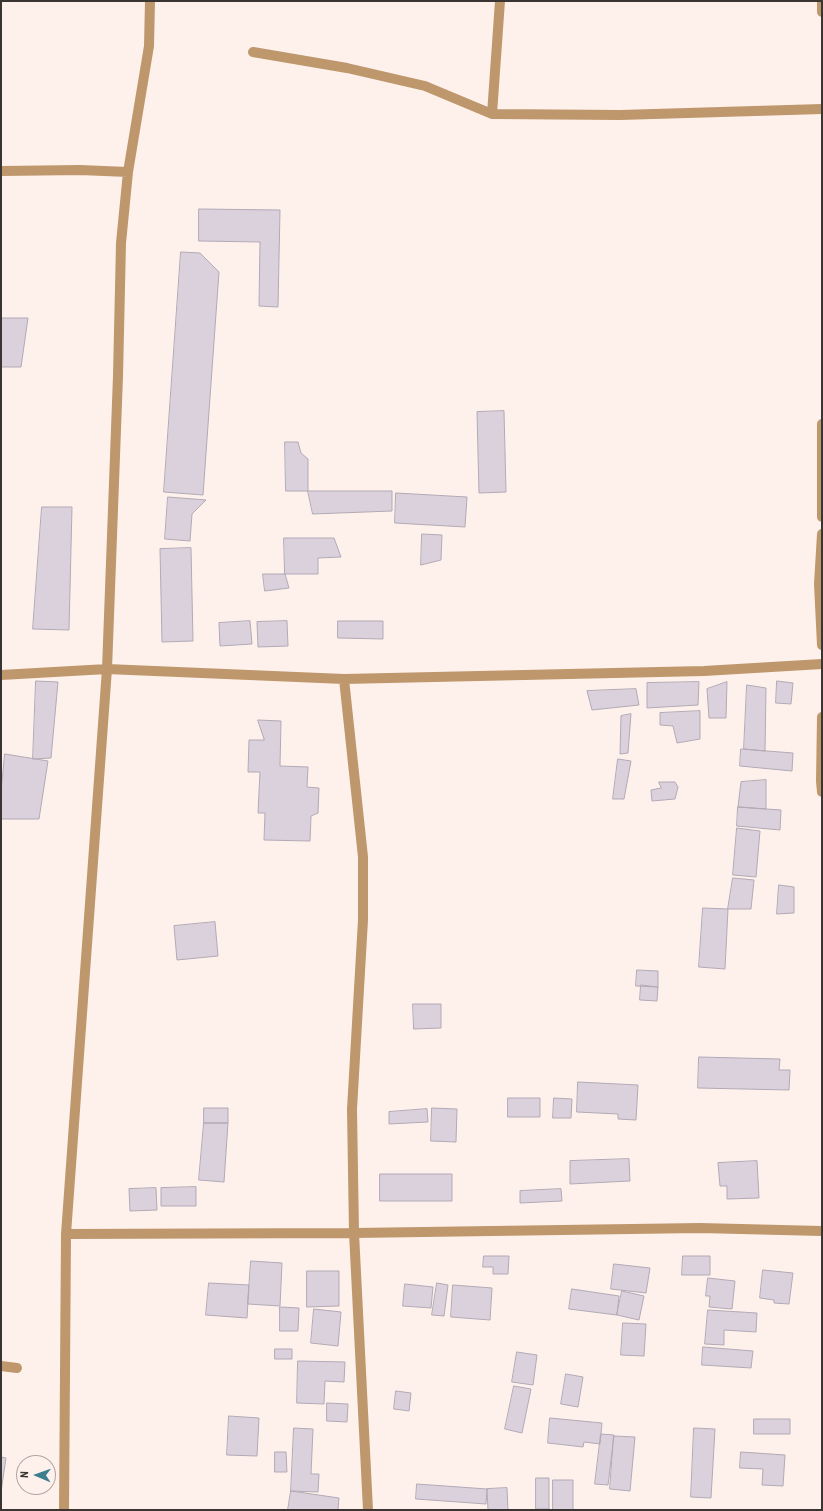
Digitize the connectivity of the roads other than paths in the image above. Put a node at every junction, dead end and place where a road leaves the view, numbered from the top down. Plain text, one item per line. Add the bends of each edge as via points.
1 (150, 1) edge
2 (500, 1) edge
3 (822, 1) edge
4 (822, 12) edge
5 (253, 52) dead end
6 (822, 109) edge
7 (492, 114) junction
8 (1, 171) edge
9 (128, 172) junction
10 (822, 424) edge
11 (822, 517) edge
12 (822, 534) edge
13 (822, 645) edge
14 (822, 664) edge
15 (107, 669) junction
16 (1, 675) edge
17 (344, 679) junction
18 (822, 717) edge
19 (822, 792) edge
20 (822, 1231) edge
21 (354, 1233) junction
22 (66, 1234) junction
23 (1, 1366) edge
24 (17, 1368) dead end
25 (64, 1510) edge
26 (368, 1510) edge

1 - 9 street via 149,46
2 - 7 street
3 - 4 street
5 - 7 street via 347,68 425,86
6 - 7 street via 620,115
8 - 9 street
9 - 15 street via 122,243
10 - 11 street
12 - 13 street via 819,584
14 - 17 street via 704,671
15 - 16 street
15 - 17 street
15 - 22 street
17 - 21 street via 363,858 363,920 352,1109
18 - 19 street
20 - 21 street via 700,1228
21 - 22 street
21 - 26 street
22 - 25 street
23 - 24 street

